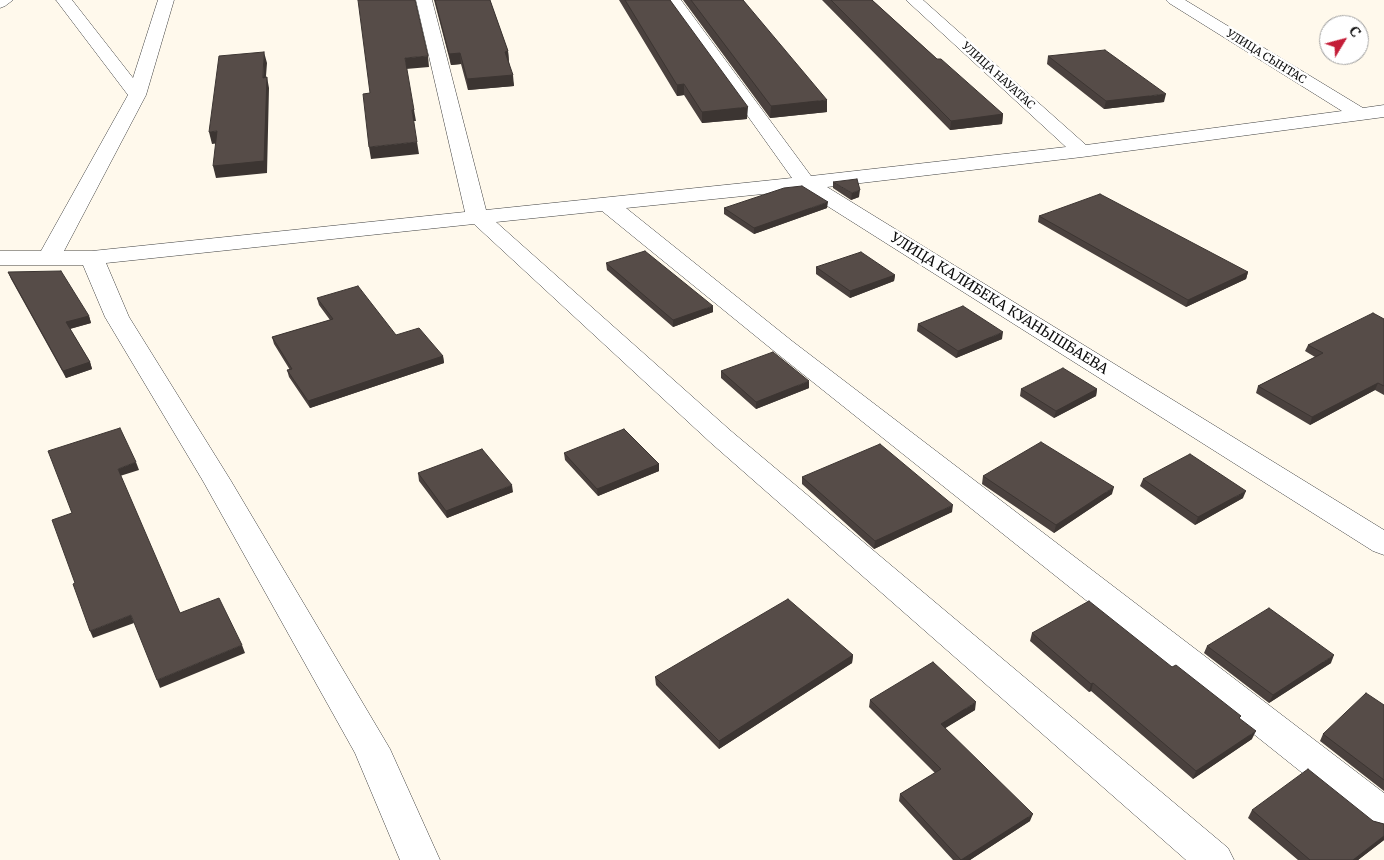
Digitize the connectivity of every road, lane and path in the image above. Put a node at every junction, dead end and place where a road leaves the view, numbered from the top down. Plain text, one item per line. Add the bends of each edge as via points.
1 (5, 0) edge
2 (64, 0) edge
3 (166, 0) edge
4 (424, 0) edge
5 (673, 0) edge
6 (914, 0) edge
7 (1174, 0) edge
8 (0, 4) edge
9 (137, 96) junction
10 (1384, 111) edge
11 (1358, 113) junction
12 (1082, 151) junction
13 (806, 183) junction
14 (606, 203) junction
15 (477, 216) junction
16 (49, 258) junction
17 (92, 258) junction
18 (5, 264) edge
19 (1384, 544) edge
20 (1384, 815) edge
21 (420, 860) edge
22 (1214, 860) edge

1 - 8 street
2 - 9 street
3 - 9 street
4 - 15 street
5 - 13 street, УЛИЦА КАЛИБЕКА КУАНЫШБАЕВА
6 - 12 street, УЛИЦА НАУАТАС
7 - 11 street, УЛИЦА СЫНТАС
9 - 16 street
10 - 11 street
11 - 12 street
12 - 13 street
13 - 14 street
13 - 19 street, УЛИЦА КАЛИБЕКА КУАНЫШБАЕВА
14 - 15 street
14 - 20 street via 783,346
15 - 17 street
15 - 22 street via 721,437
16 - 17 street
16 - 18 street
17 - 21 street via 117,318 217,481 372,749

